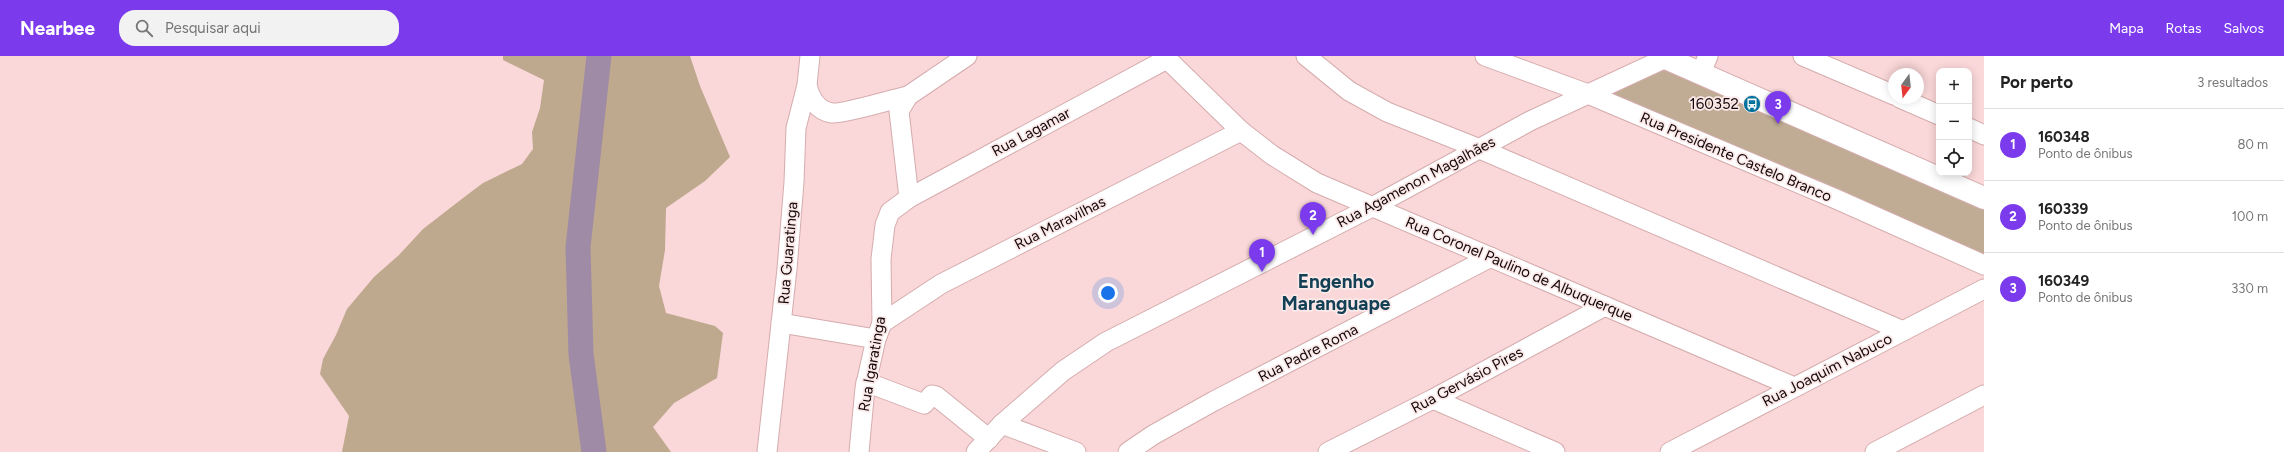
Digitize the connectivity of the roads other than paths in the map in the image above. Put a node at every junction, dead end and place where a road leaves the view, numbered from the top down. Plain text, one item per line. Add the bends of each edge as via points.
1 (810, 56) edge
2 (967, 56) edge
3 (1306, 56) edge
4 (1485, 56) edge
5 (1803, 56) edge
6 (1664, 57) edge
7 (1166, 58) edge
8 (1704, 65) edge
9 (807, 85) junction
10 (1888, 92) edge
11 (1588, 94) junction
12 (908, 96) junction
13 (1914, 104) edge
14 (1936, 114) edge
15 (1972, 129) edge
16 (1241, 131) junction
17 (1984, 135) edge
18 (1480, 149) junction
19 (1984, 198) edge
20 (902, 202) junction
21 (1372, 207) junction
22 (1491, 257) junction
23 (1984, 265) edge
24 (1984, 289) edge
25 (1605, 306) junction
26 (781, 323) junction
27 (879, 331) junction
28 (1903, 331) junction
29 (866, 382) junction
30 (1794, 387) junction
31 (1984, 395) edge
32 (1433, 399) junction
33 (1002, 424) junction
34 (982, 445) edge
35 (767, 452) edge
36 (859, 452) edge
37 (1076, 452) edge
38 (1128, 452) edge
39 (1328, 452) edge
40 (1555, 452) edge
41 (1670, 452) edge
42 (1876, 452) edge

1 - 9 street, Rua Guaratinga
2 - 12 street
3 - 18 street via 1349,91 1388,112
4 - 11 street, Rua Presidente Castelo Branco
5 - 10 street
6 - 8 main road
6 - 11 street, Rua Agamenon Magalhães
7 - 16 street, Rua Coronel Paulino de Albuquerque
7 - 20 street, Rua Lagamar
8 - 19 main road
9 - 12 street via 810,97 817,106 834,113
9 - 26 street, Rua Guaratinga via 796,128 794,182
11 - 18 street, Rua Agamenon Magalhães via 1530,121
11 - 23 street, Rua Presidente Castelo Branco
12 - 20 street via 899,111
13 - 14 street
15 - 17 street
16 - 21 street, Rua Coronel Paulino de Albuquerque via 1272,155 1317,183
16 - 27 street, Rua Maravilhas via 940,284
18 - 21 street, Rua Agamenon Magalhães
18 - 28 street
20 - 27 street, Rua Igaratinga via 887,216 883,236
21 - 22 street, Rua Coronel Paulino de Albuquerque
21 - 33 street, Rua Agamenon Magalhães via 1106,342 1063,371
22 - 25 street, Rua Coronel Paulino de Albuquerque
22 - 38 street, Rua Padre Roma via 1214,401
24 - 28 street, Rua Joaquim Nabuco
25 - 30 street, Rua Coronel Paulino de Albuquerque
25 - 32 street, Rua Gervásio Pires
26 - 27 street
26 - 35 street, Rua Guaratinga
27 - 29 street, Rua Igaratinga
28 - 30 street, Rua Joaquim Nabuco
29 - 34 street via 924,404 932,395 936,396
29 - 36 street, Rua Igaratinga
30 - 41 street, Rua Joaquim Nabuco
31 - 42 street
32 - 39 street, Rua Gervásio Pires
32 - 40 street
33 - 34 street, Rua Agamenon Magalhães
33 - 37 street

